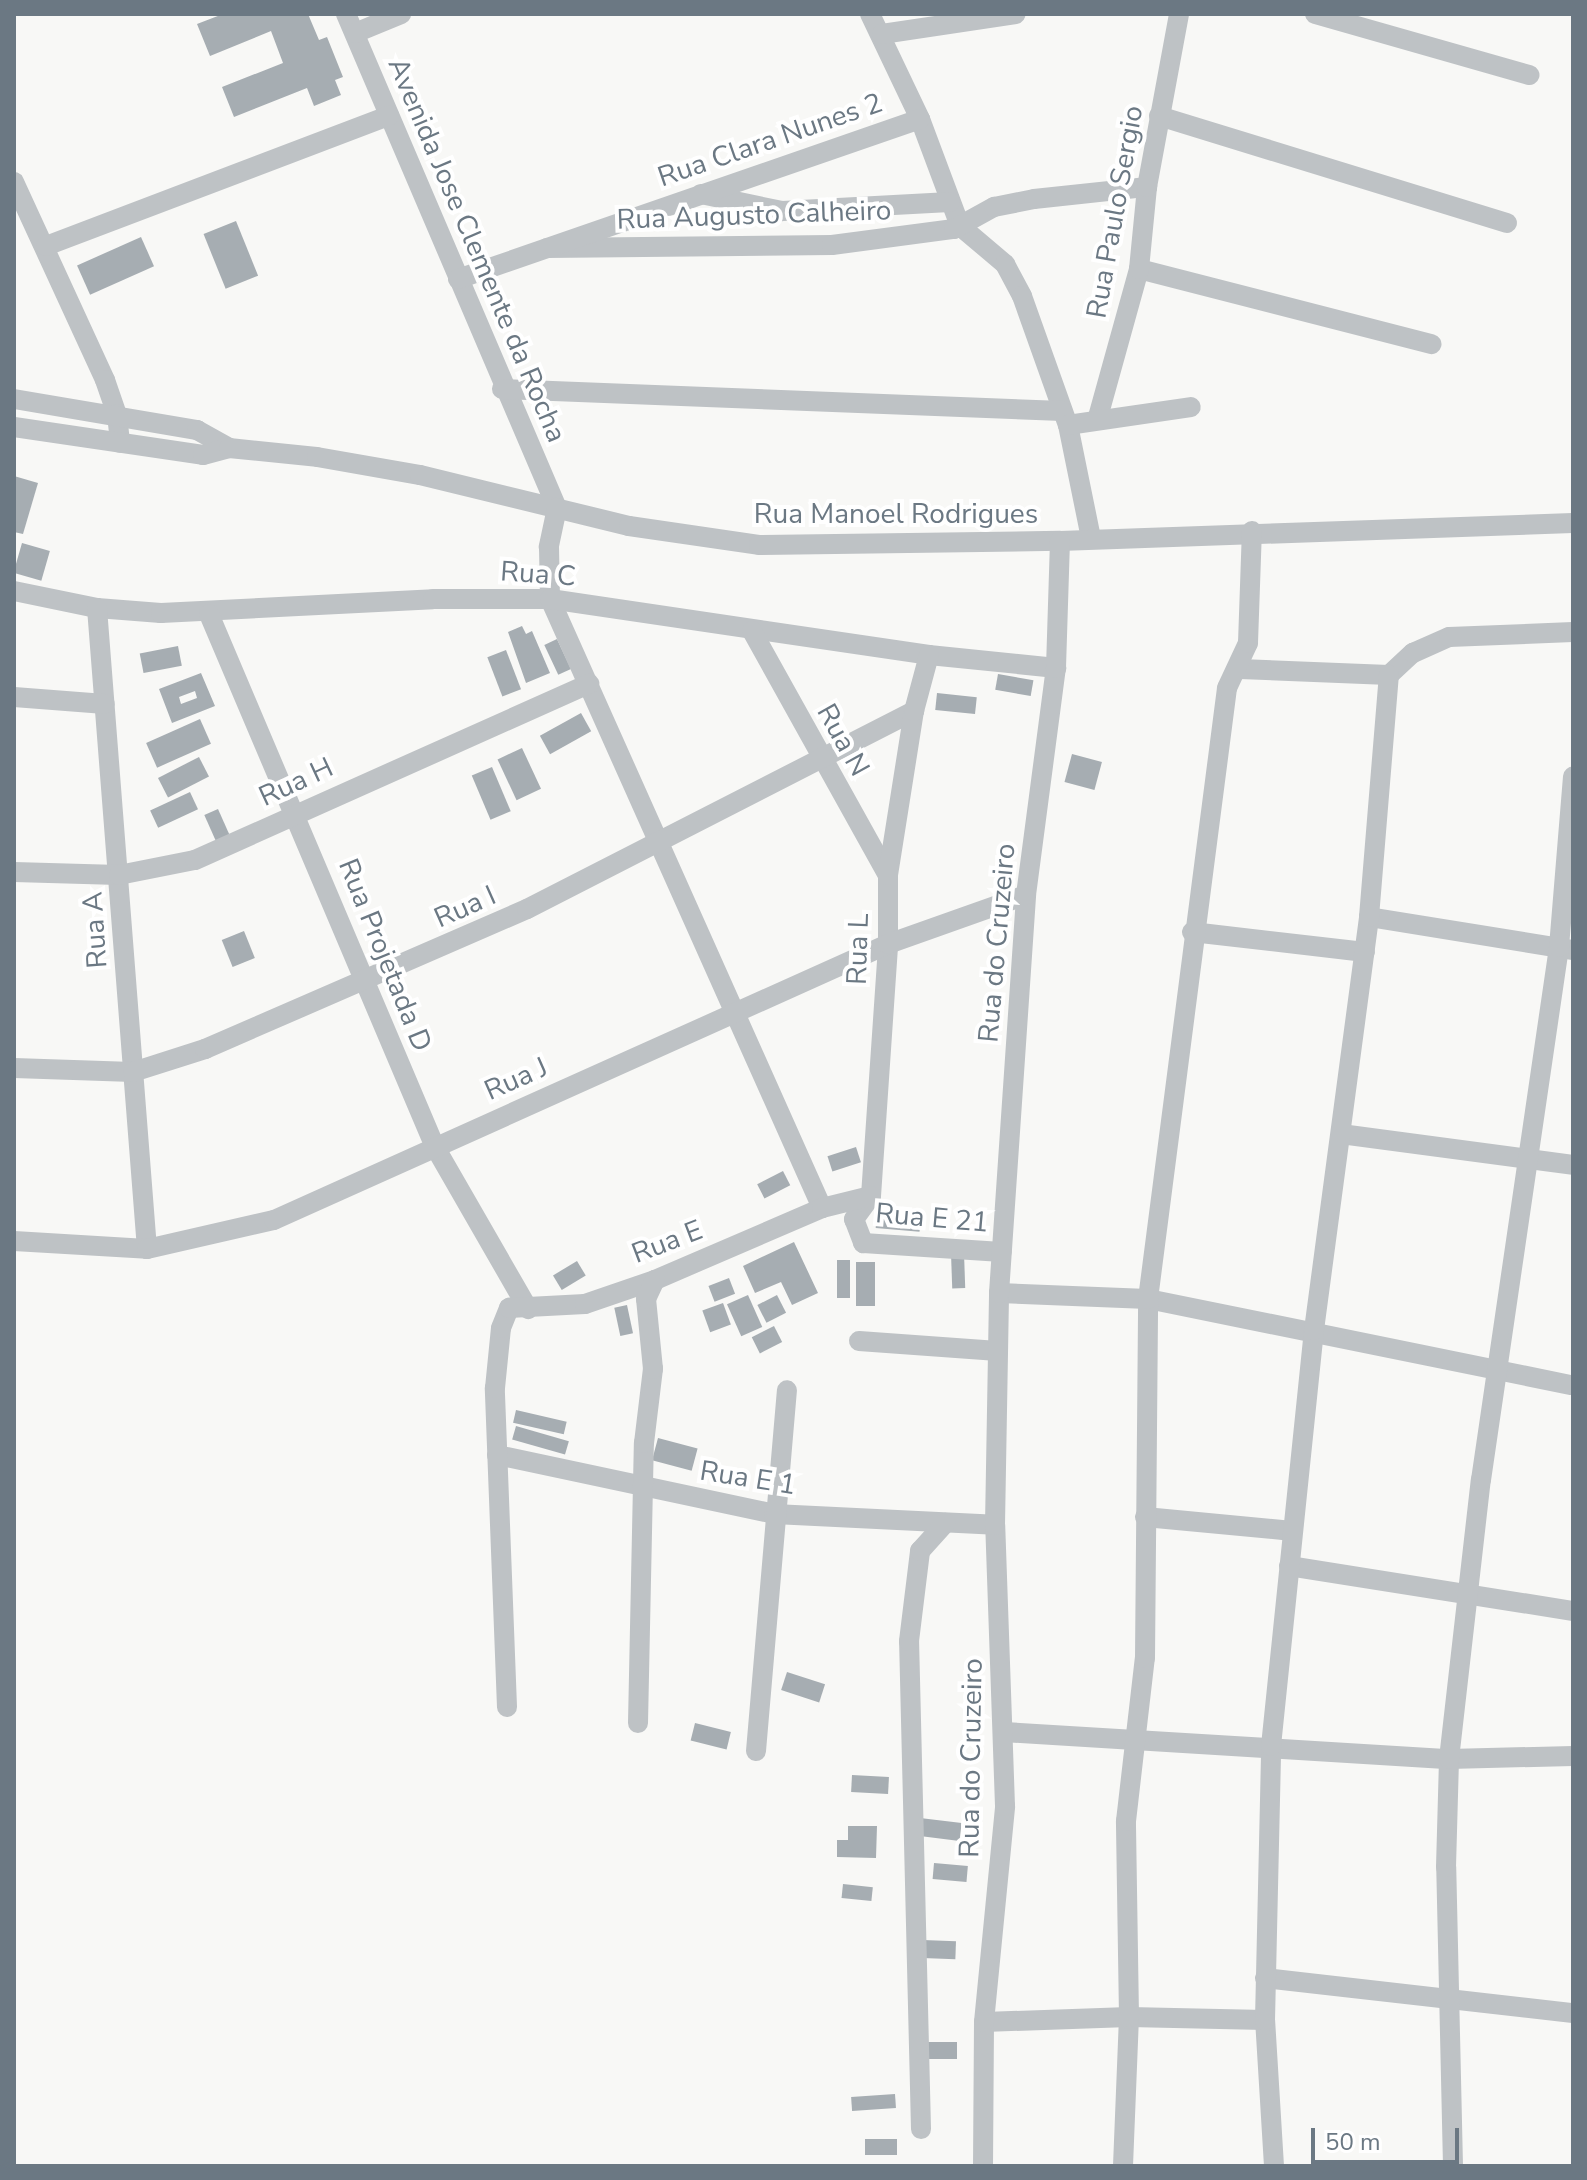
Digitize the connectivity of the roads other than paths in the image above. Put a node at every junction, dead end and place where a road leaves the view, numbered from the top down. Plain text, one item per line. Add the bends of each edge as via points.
1 (401, 14) edge
2 (870, 14) edge
3 (1016, 14) edge
4 (1179, 14) edge
5 (1315, 14) edge
6 (351, 23) edge
7 (882, 34) junction
8 (1529, 75) dead end
9 (389, 116) junction
10 (1159, 116) junction
11 (920, 119) junction
12 (14, 182) edge
13 (1147, 187) junction
14 (701, 194) junction
15 (950, 202) junction
16 (1507, 223) dead end
17 (960, 226) junction
18 (46, 246) junction
19 (547, 248) junction
20 (1139, 269) junction
21 (458, 279) junction
22 (1432, 344) dead end
23 (502, 389) junction
24 (14, 399) edge
25 (1191, 407) dead end
26 (117, 414) junction
27 (1098, 417) junction
28 (1066, 418) junction
29 (14, 427) edge
30 (120, 443) junction
31 (229, 448) junction
32 (557, 508) junction
33 (1573, 523) edge
34 (1252, 531) junction
35 (1091, 538) junction
36 (1060, 541) junction
37 (14, 591) edge
38 (550, 599) junction
39 (97, 608) junction
40 (209, 614) junction
41 (752, 631) junction
42 (1573, 632) edge
43 (929, 655) junction
44 (1056, 668) junction
45 (1240, 669) junction
46 (1389, 675) junction
47 (589, 684) junction
48 (14, 697) edge
49 (105, 704) junction
50 (914, 711) junction
51 (822, 761) junction
52 (1573, 777) edge
53 (296, 811) junction
54 (659, 843) junction
55 (14, 872) edge
56 (119, 875) junction
57 (888, 875) junction
58 (1026, 895) junction
59 (1369, 917) junction
60 (1192, 932) junction
61 (888, 944) junction
62 (1566, 948) edge
63 (1365, 952) junction
64 (365, 982) junction
65 (736, 1011) junction
66 (14, 1068) edge
67 (133, 1072) junction
68 (1341, 1134) junction
69 (435, 1147) junction
70 (1529, 1158) junction
71 (1573, 1165) edge
72 (871, 1196) junction
73 (822, 1208) junction
74 (14, 1241) edge
75 (147, 1249) junction
76 (1002, 1252) junction
77 (655, 1280) junction
78 (999, 1293) junction
79 (1148, 1299) junction
80 (528, 1309) junction
81 (1314, 1330) junction
82 (859, 1341) dead end
83 (998, 1351) junction
84 (1496, 1371) junction
85 (1570, 1385) dead end
86 (787, 1390) dead end
87 (497, 1455) junction
88 (643, 1488) junction
89 (774, 1514) junction
90 (1145, 1517) junction
91 (945, 1523) junction
92 (995, 1525) junction
93 (1292, 1531) junction
94 (1289, 1566) junction
95 (1466, 1597) junction
96 (1573, 1611) edge
97 (507, 1707) dead end
98 (638, 1723) dead end
99 (1004, 1732) junction
100 (1136, 1736) junction
101 (1271, 1746) junction
102 (756, 1751) dead end
103 (1573, 1756) edge
104 (1449, 1759) junction
105 (1265, 1978) junction
106 (1449, 1998) junction
107 (1573, 2013) edge
108 (1129, 2017) junction
109 (1265, 2020) junction
110 (984, 2022) junction
111 (921, 2129) dead end
112 (983, 2166) edge
113 (1123, 2166) edge
114 (1274, 2166) edge
115 (1453, 2166) edge

1 - 6 street
2 - 7 street
3 - 7 street
4 - 10 street, Rua Paulo Sergio
5 - 8 street
6 - 9 street, Avenida Jose Clemente da Rocha
7 - 11 street
9 - 18 street
9 - 21 street, Avenida Jose Clemente da Rocha
10 - 13 street, Rua Paulo Sergio
10 - 16 street
11 - 14 street, Rua Clara Nunes 2
11 - 15 street
12 - 18 street
13 - 17 street, Rua Augusto Calheiro via 1010,203
13 - 20 street, Rua Paulo Sergio
14 - 15 street via 782,211
14 - 19 street, Rua Clara Nunes 2
15 - 17 street
17 - 19 street, Rua Augusto Calheiro via 832,245
17 - 28 street via 1014,277
18 - 26 street
19 - 21 street, Rua Clara Nunes 2
20 - 22 street
20 - 27 street, Rua Paulo Sergio
21 - 23 street, Avenida Jose Clemente da Rocha
23 - 28 street
23 - 32 street, Avenida Jose Clemente da Rocha
24 - 26 street
25 - 27 street
26 - 30 street
26 - 31 street via 197,430
27 - 28 street
28 - 35 street
29 - 30 street
30 - 31 street via 203,455
31 - 32 street, Rua Manoel Rodrigues via 420,475
32 - 36 street, Rua Manoel Rodrigues via 641,528 759,545
32 - 38 street via 549,547
33 - 34 street, Rua Manoel Rodrigues
34 - 35 street, Rua Manoel Rodrigues
34 - 45 street via 1250,630
35 - 36 street, Rua Manoel Rodrigues
36 - 44 street, Rua do Cruzeiro
37 - 39 street, Rua C
38 - 40 street, Rua C via 433,599
38 - 41 street, Rua C
38 - 47 street
39 - 40 street, Rua C
39 - 49 street, Rua A
40 - 53 street, Rua Projetada D
41 - 43 street, Rua C
41 - 51 street, Rua N
42 - 46 street via 1449,637 1413,653
43 - 44 street, Rua C
43 - 50 street, Rua L
44 - 58 street, Rua do Cruzeiro
45 - 46 street
45 - 60 street via 1227,688
46 - 59 street
47 - 53 street, Rua H
47 - 54 street
48 - 49 street
49 - 56 street, Rua A
50 - 51 street, Rua I
50 - 57 street, Rua L
51 - 54 street, Rua I
51 - 57 street, Rua N
52 - 62 street
53 - 56 street, Rua H via 206,856
53 - 64 street, Rua Projetada D
54 - 64 street, Rua I
54 - 65 street
55 - 56 street, Rua H
56 - 67 street, Rua A
57 - 61 street, Rua L
58 - 61 street, Rua J
58 - 76 street, Rua do Cruzeiro
59 - 62 street
59 - 63 street
60 - 63 street
60 - 79 street
61 - 65 street, Rua J
61 - 72 street, Rua L
62 - 70 street
63 - 68 street
64 - 67 street, Rua I via 205,1049
64 - 69 street, Rua Projetada D
65 - 69 street, Rua J
65 - 73 street
66 - 67 street, Rua I
67 - 75 street, Rua A
68 - 70 street
68 - 81 street
69 - 75 street, Rua J via 308,1208
69 - 80 street, Rua Projetada D
70 - 71 street
70 - 84 street
72 - 73 street
72 - 76 street, Rua E 21 via 854,1219 865,1244
73 - 77 street, Rua E
74 - 75 street, Rua J
76 - 78 street, Rua do Cruzeiro
77 - 80 street, Rua E via 571,1307
77 - 88 street via 646,1299 653,1369
78 - 79 street
78 - 83 street, Rua do Cruzeiro
79 - 81 street
79 - 90 street
80 - 87 street via 509,1308 501,1328 495,1388
81 - 84 street
81 - 93 street
82 - 83 street
83 - 92 street, Rua do Cruzeiro
84 - 85 street
84 - 95 street
86 - 89 street
87 - 88 street, Rua E 1
87 - 97 street
88 - 89 street, Rua E 1
88 - 98 street
89 - 91 street, Rua E 1
89 - 102 street
90 - 93 street
90 - 100 street via 1145,1658
91 - 92 street, Rua E 1
91 - 111 street, Rua do Cruzeiro via 920,1551 909,1641
92 - 99 street, Rua do Cruzeiro
93 - 94 street
94 - 95 street
94 - 101 street
95 - 96 street
95 - 104 street
99 - 100 street
99 - 110 street, Rua do Cruzeiro via 1005,1806
100 - 101 street
100 - 108 street via 1126,1821
101 - 104 street
101 - 105 street
103 - 104 street
104 - 106 street
105 - 106 street
105 - 109 street
106 - 107 street
106 - 115 street
108 - 109 street
108 - 110 street
108 - 113 street
109 - 114 street
110 - 112 street, Rua do Cruzeiro

